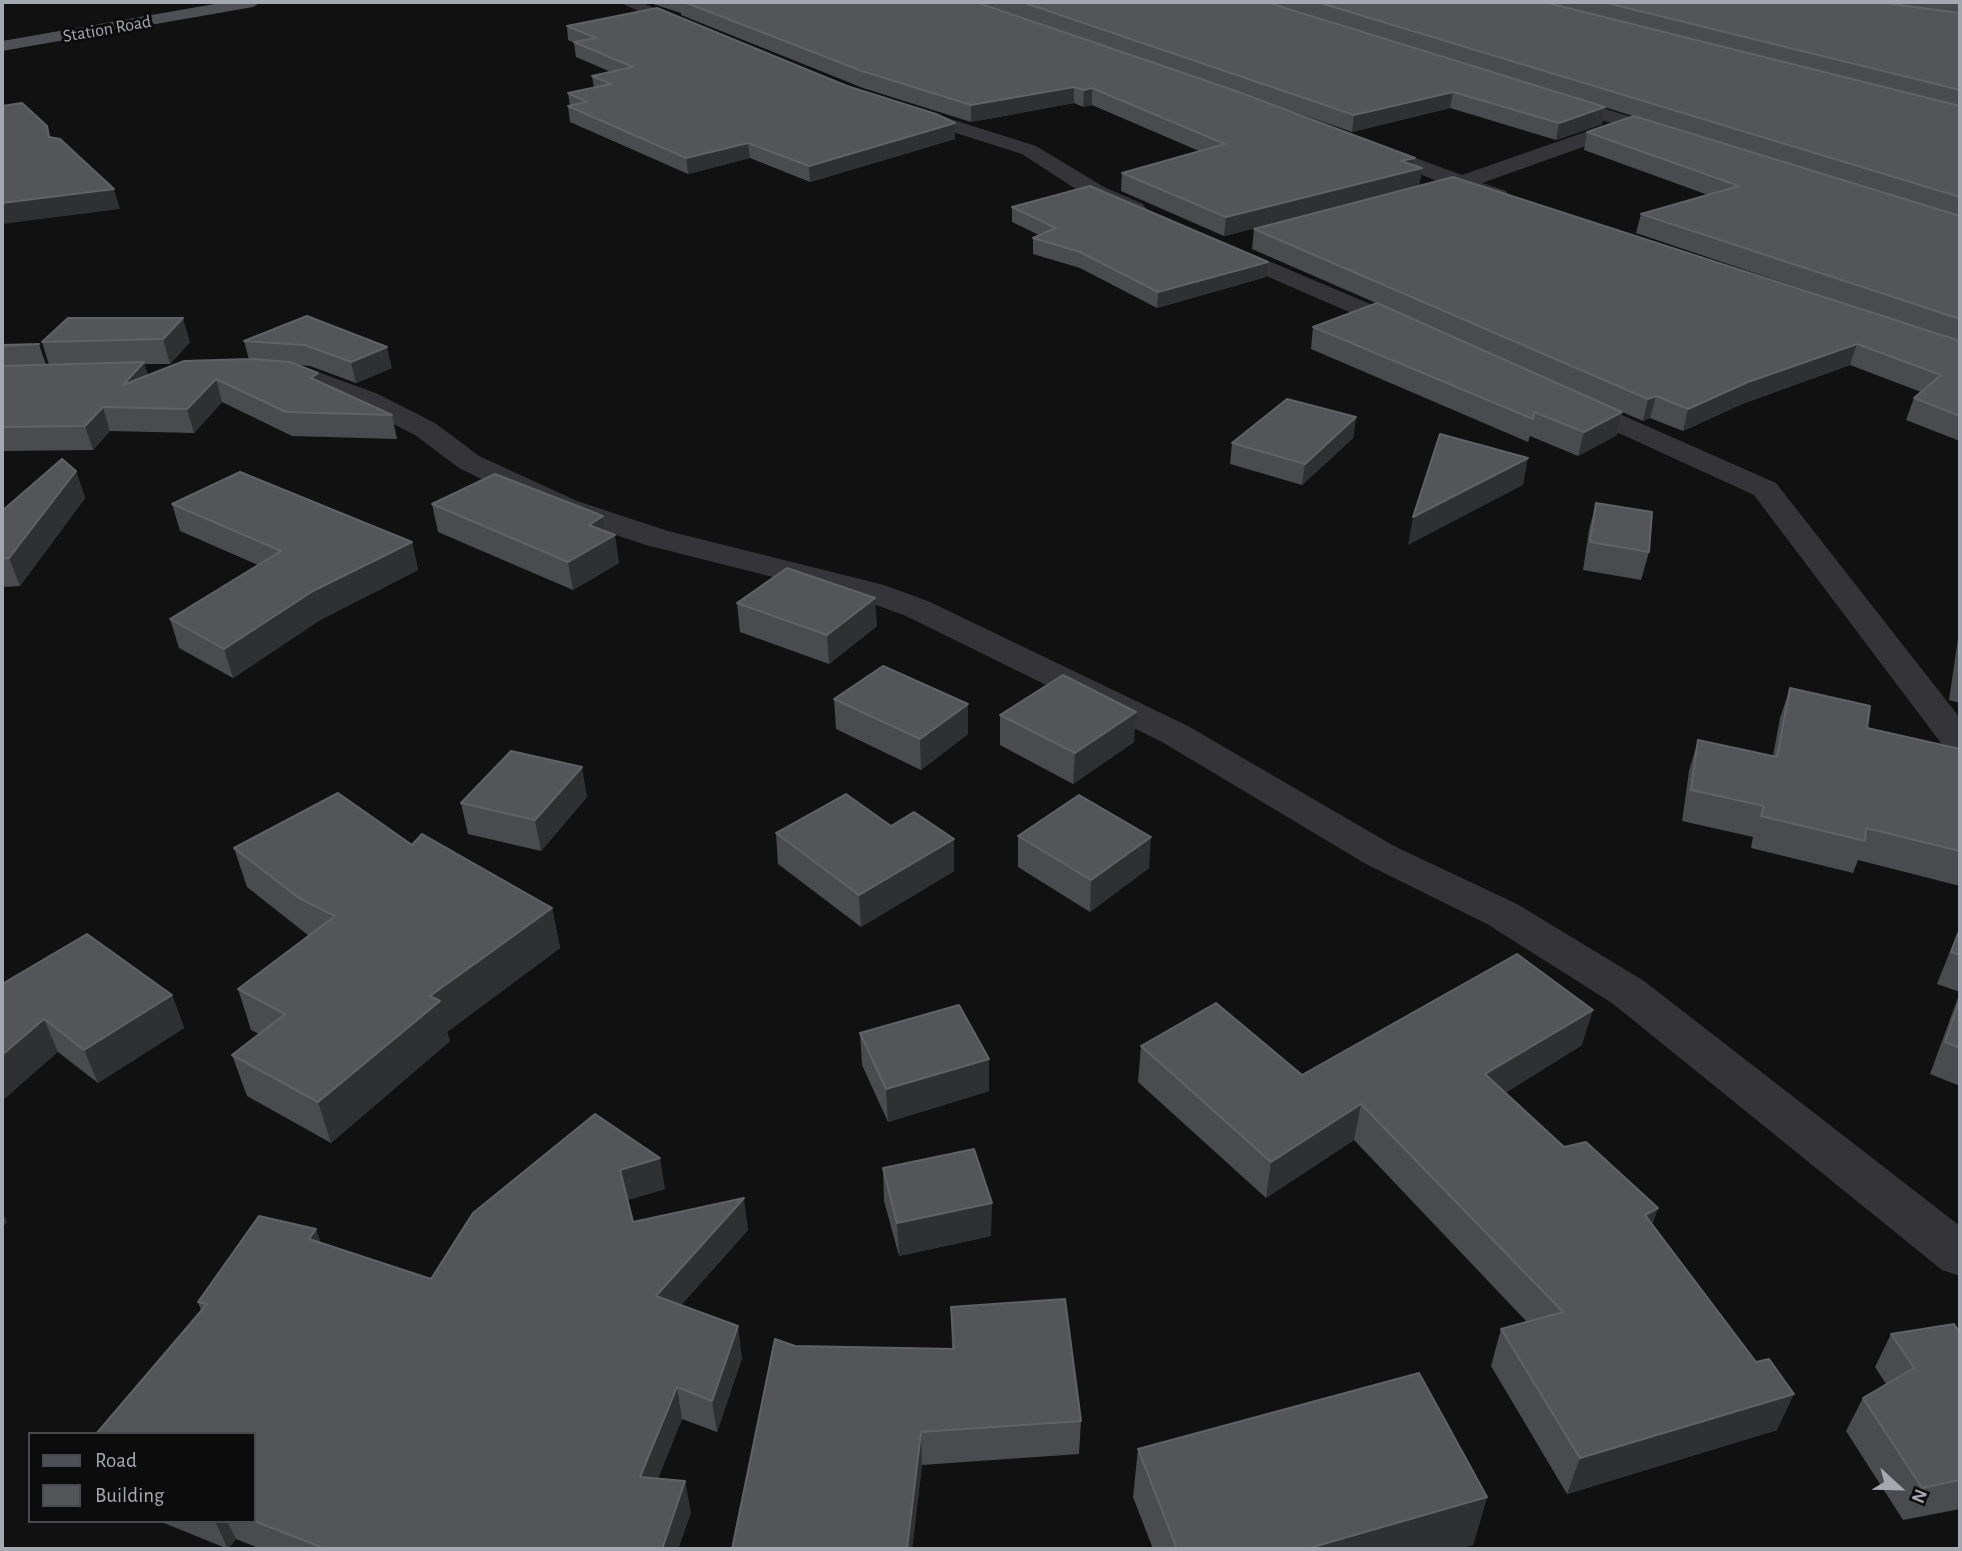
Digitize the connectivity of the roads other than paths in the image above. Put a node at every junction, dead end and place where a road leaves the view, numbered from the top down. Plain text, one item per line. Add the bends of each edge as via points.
1 (253, 2) edge
2 (627, 2) edge
3 (711, 37) edge
4 (2, 46) edge
5 (1538, 94) edge
6 (891, 106) edge
7 (1631, 123) junction
8 (1352, 141) edge
9 (1697, 144) edge
10 (1464, 183) junction
11 (1425, 193) edge
12 (1524, 206) edge
13 (1158, 219) edge
14 (1258, 237) edge
15 (1440, 343) edge
16 (233, 373) edge
17 (1552, 393) edge
18 (1960, 743) edge
19 (1960, 1255) edge

1 - 4 main road, Station Road
2 - 3 street
5 - 7 street
6 - 13 street via 1029,150 1096,192
7 - 9 street
7 - 10 street
8 - 10 street
10 - 11 street
10 - 12 street
14 - 15 street via 1213,244
16 - 19 street via 300,375 368,400 425,429 469,462 566,508 657,538 872,592 918,609 1175,734 1380,855 1502,914 1628,992
17 - 18 street via 1765,489

